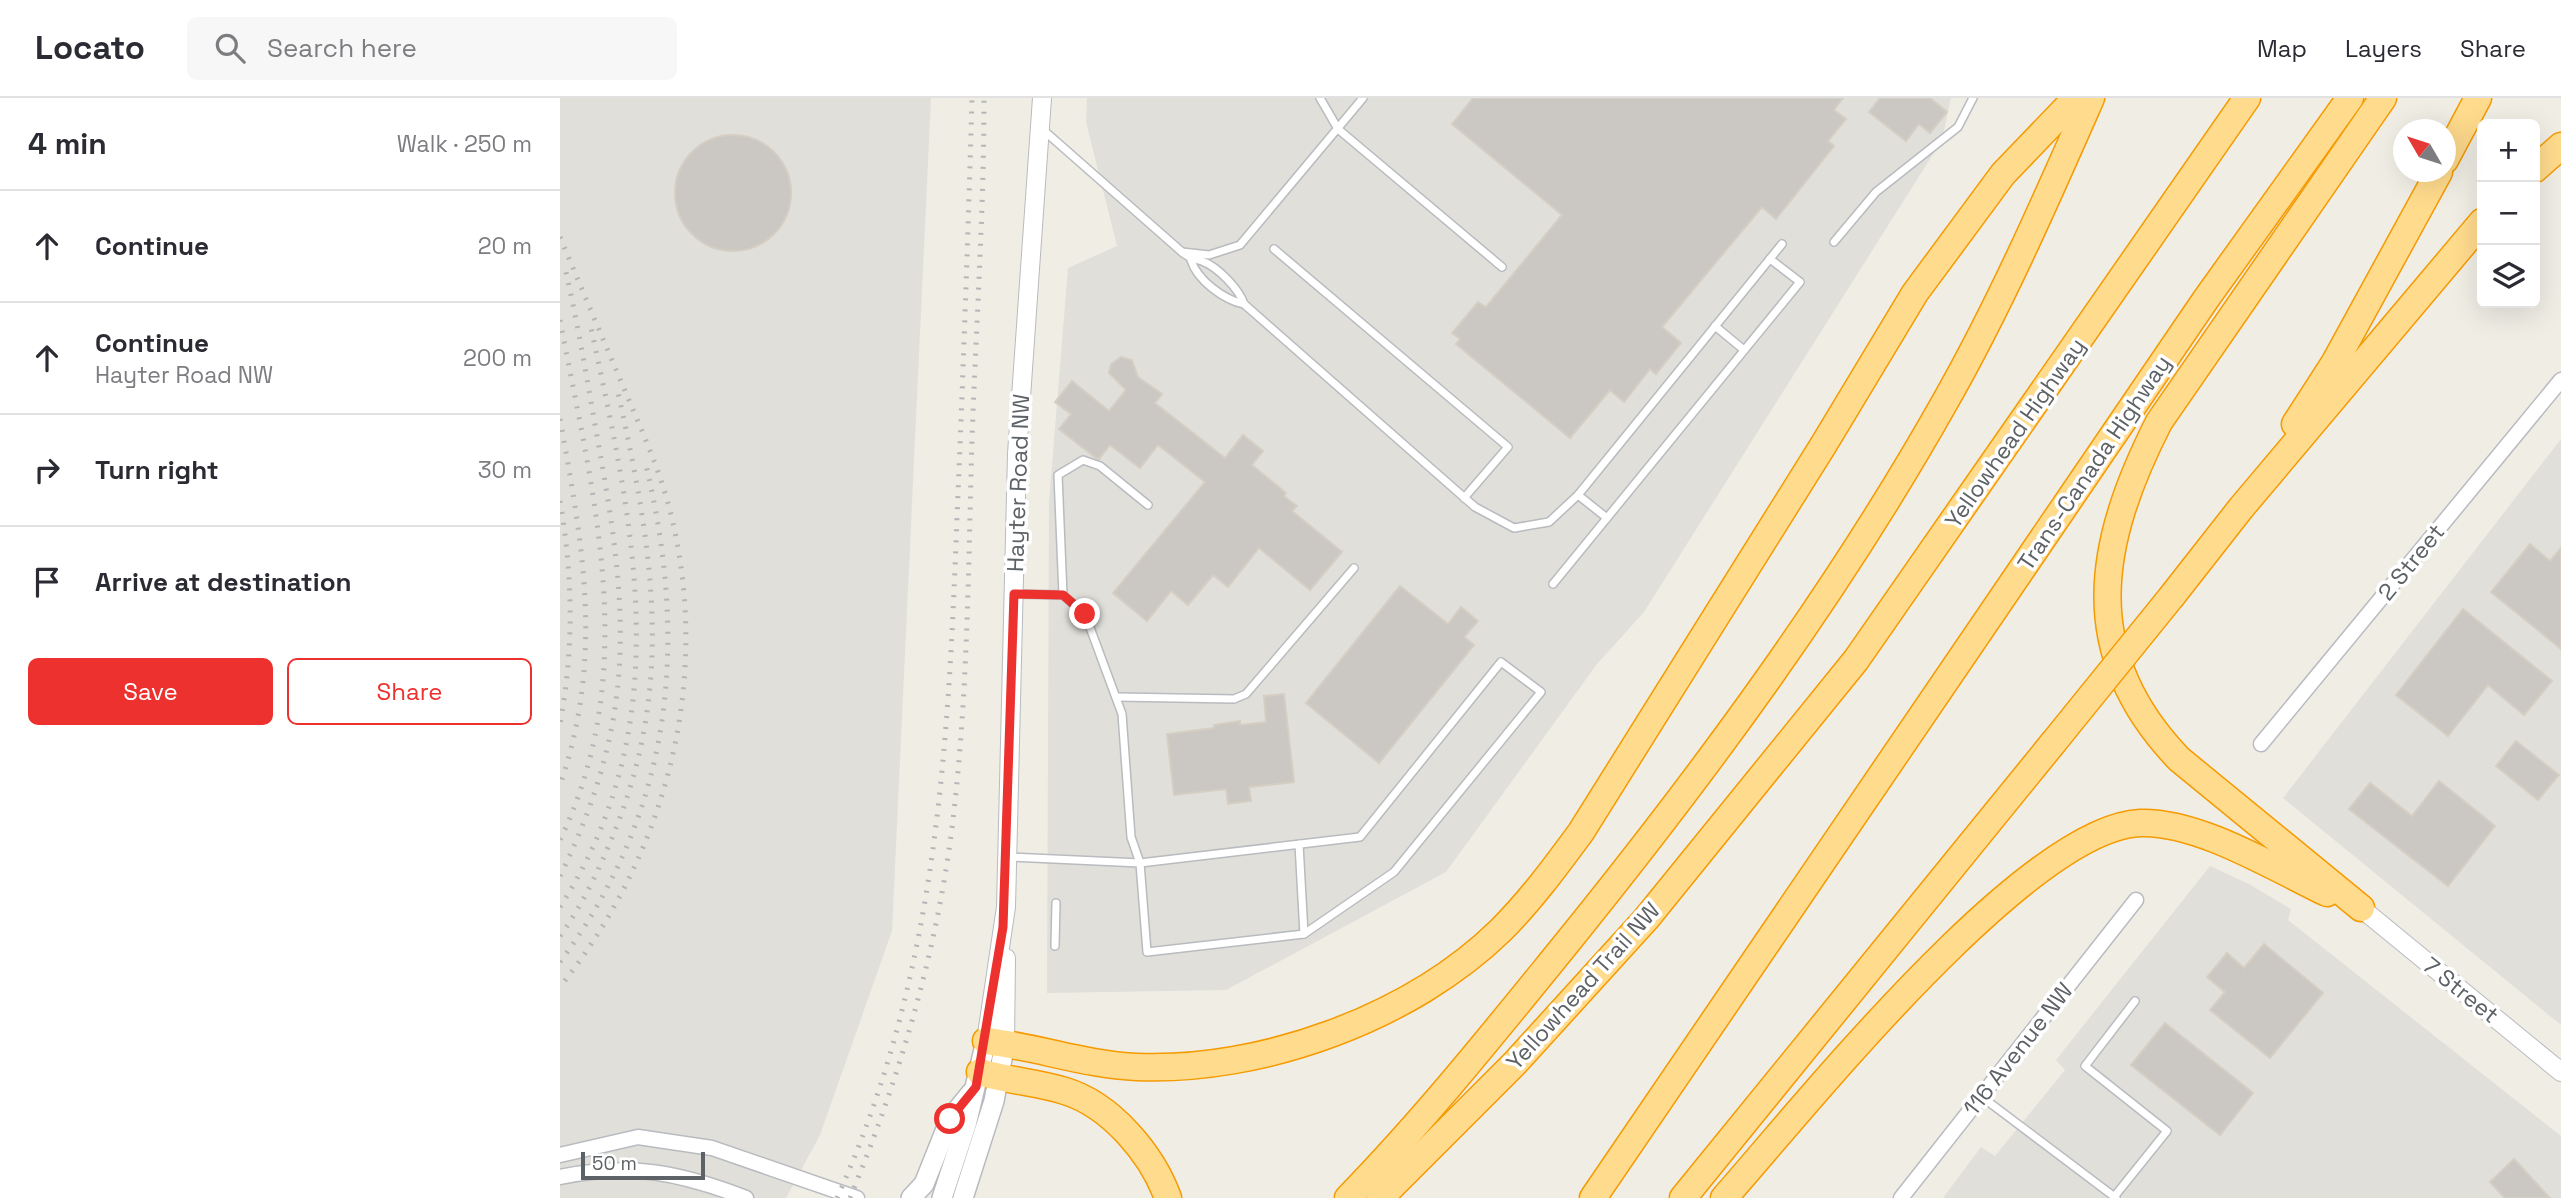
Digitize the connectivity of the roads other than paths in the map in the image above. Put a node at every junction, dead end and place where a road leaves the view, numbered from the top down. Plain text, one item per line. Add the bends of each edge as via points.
1 (1042, 98) edge
2 (1320, 98) edge
3 (1363, 98) edge
4 (1973, 98) edge
5 (2076, 98) edge
6 (2091, 98) edge
7 (2247, 98) edge
8 (2350, 98) edge
9 (2383, 98) edge
10 (2478, 98) edge
11 (1041, 127) junction
12 (1338, 129) junction
13 (2456, 139) edge
14 (2561, 146) edge
15 (2540, 165) edge
16 (2434, 182) edge
17 (2477, 228) edge
18 (1834, 242) dead end
19 (1782, 244) dead end
20 (1274, 249) dead end
21 (1182, 253) junction
22 (1770, 259) junction
23 (1191, 260) junction
24 (1502, 267) dead end
25 (1244, 304) junction
26 (1715, 326) junction
27 (1744, 350) junction
28 (2561, 380) edge
29 (1578, 495) junction
30 (1464, 498) junction
31 (1148, 505) dead end
32 (2241, 508) junction
33 (1607, 518) junction
34 (1354, 568) dead end
35 (1553, 584) dead end
36 (1014, 594) junction
37 (1063, 595) junction
38 (1117, 696) junction
39 (2261, 744) dead end
40 (1772, 762) joint
41 (1299, 844) junction
42 (1006, 856) junction
43 (1140, 863) junction
44 (2136, 900) dead end
45 (1056, 903) dead end
46 (2361, 908) junction
47 (1304, 934) junction
48 (1055, 946) dead end
49 (2135, 1000) dead end
50 (996, 1042) junction
51 (2561, 1072) edge
52 (985, 1079) junction
53 (1981, 1096) junction
54 (560, 1155) edge
55 (560, 1177) edge
56 (746, 1198) edge
57 (857, 1198) edge
58 (911, 1198) edge
59 (942, 1198) edge
60 (963, 1198) edge
61 (1168, 1198) edge
62 (1348, 1198) edge
63 (1380, 1198) edge
64 (1593, 1198) edge
65 (1683, 1198) edge
66 (1724, 1198) edge
67 (1901, 1198) edge
68 (2115, 1198) edge

1 - 11 street, Hayter Road NW
2 - 12 lane
3 - 12 lane
4 - 18 lane via 1958,127 1876,192
5 - 50 highway via 2003,174 1948,245 1581,832 1500,931 1445,976 1399,1004 1306,1042 1228,1062 1136,1067
6 - 62 highway via 1948,398 1804,625 1624,872 1499,1027
7 - 40 highway, Yellowhead Highway via 1856,660
8 - 64 highway, Trans-Canada Highway via 2206,299
9 - 46 highway via 2159,422 2117,518 2107,580 2113,641 2125,681 2156,735 2179,759
10 - 13 highway
11 - 21 lane
11 - 36 street, Hayter Road NW via 1017,454
12 - 21 lane via 1240,245 1209,255
12 - 24 lane
14 - 15 highway
16 - 32 highway via 2335,362
17 - 32 highway
19 - 22 lane
20 - 30 lane via 1508,447
21 - 23 lane
22 - 26 lane
22 - 27 lane via 1800,282
23 - 25 lane via 1195,271 1231,301
23 - 25 lane via 1203,261 1239,291
25 - 30 lane
26 - 27 lane
26 - 29 lane
27 - 33 lane
28 - 39 street, 2 Street
29 - 30 lane via 1549,522 1514,527
29 - 33 lane
31 - 37 lane via 1100,466 1083,460 1058,475
32 - 65 highway, bridge
33 - 35 lane
34 - 38 lane via 1246,694 1234,699
36 - 37 lane
36 - 42 street, Hayter Road NW
37 - 38 lane via 1085,614
38 - 43 lane via 1131,837
40 - 63 highway, Yellowhead Trail NW via 1646,919 1564,1011
41 - 43 lane
41 - 47 lane
41 - 47 lane via 1360,837 1501,662 1541,692 1394,872
42 - 43 lane
42 - 50 street, Hayter Road NW via 1003,927 1008,985
43 - 47 lane via 1147,952
44 - 53 street, 116 Avenue NW
45 - 48 lane
46 - 51 street, 7 Street
46 - 66 highway via 2207,837 2141,823 2114,827 2057,858 1988,912 1872,1031
49 - 68 lane via 2085,1066 2167,1131
50 - 52 main road
52 - 58 main road via 950,1119 924,1184
52 - 59 main road
52 - 60 main road
52 - 61 highway via 1069,1092 1102,1109 1150,1160
53 - 67 street, 116 Avenue NW
53 - 68 lane
54 - 57 street via 638,1137 662,1140 712,1148
55 - 56 street via 635,1168 705,1182

